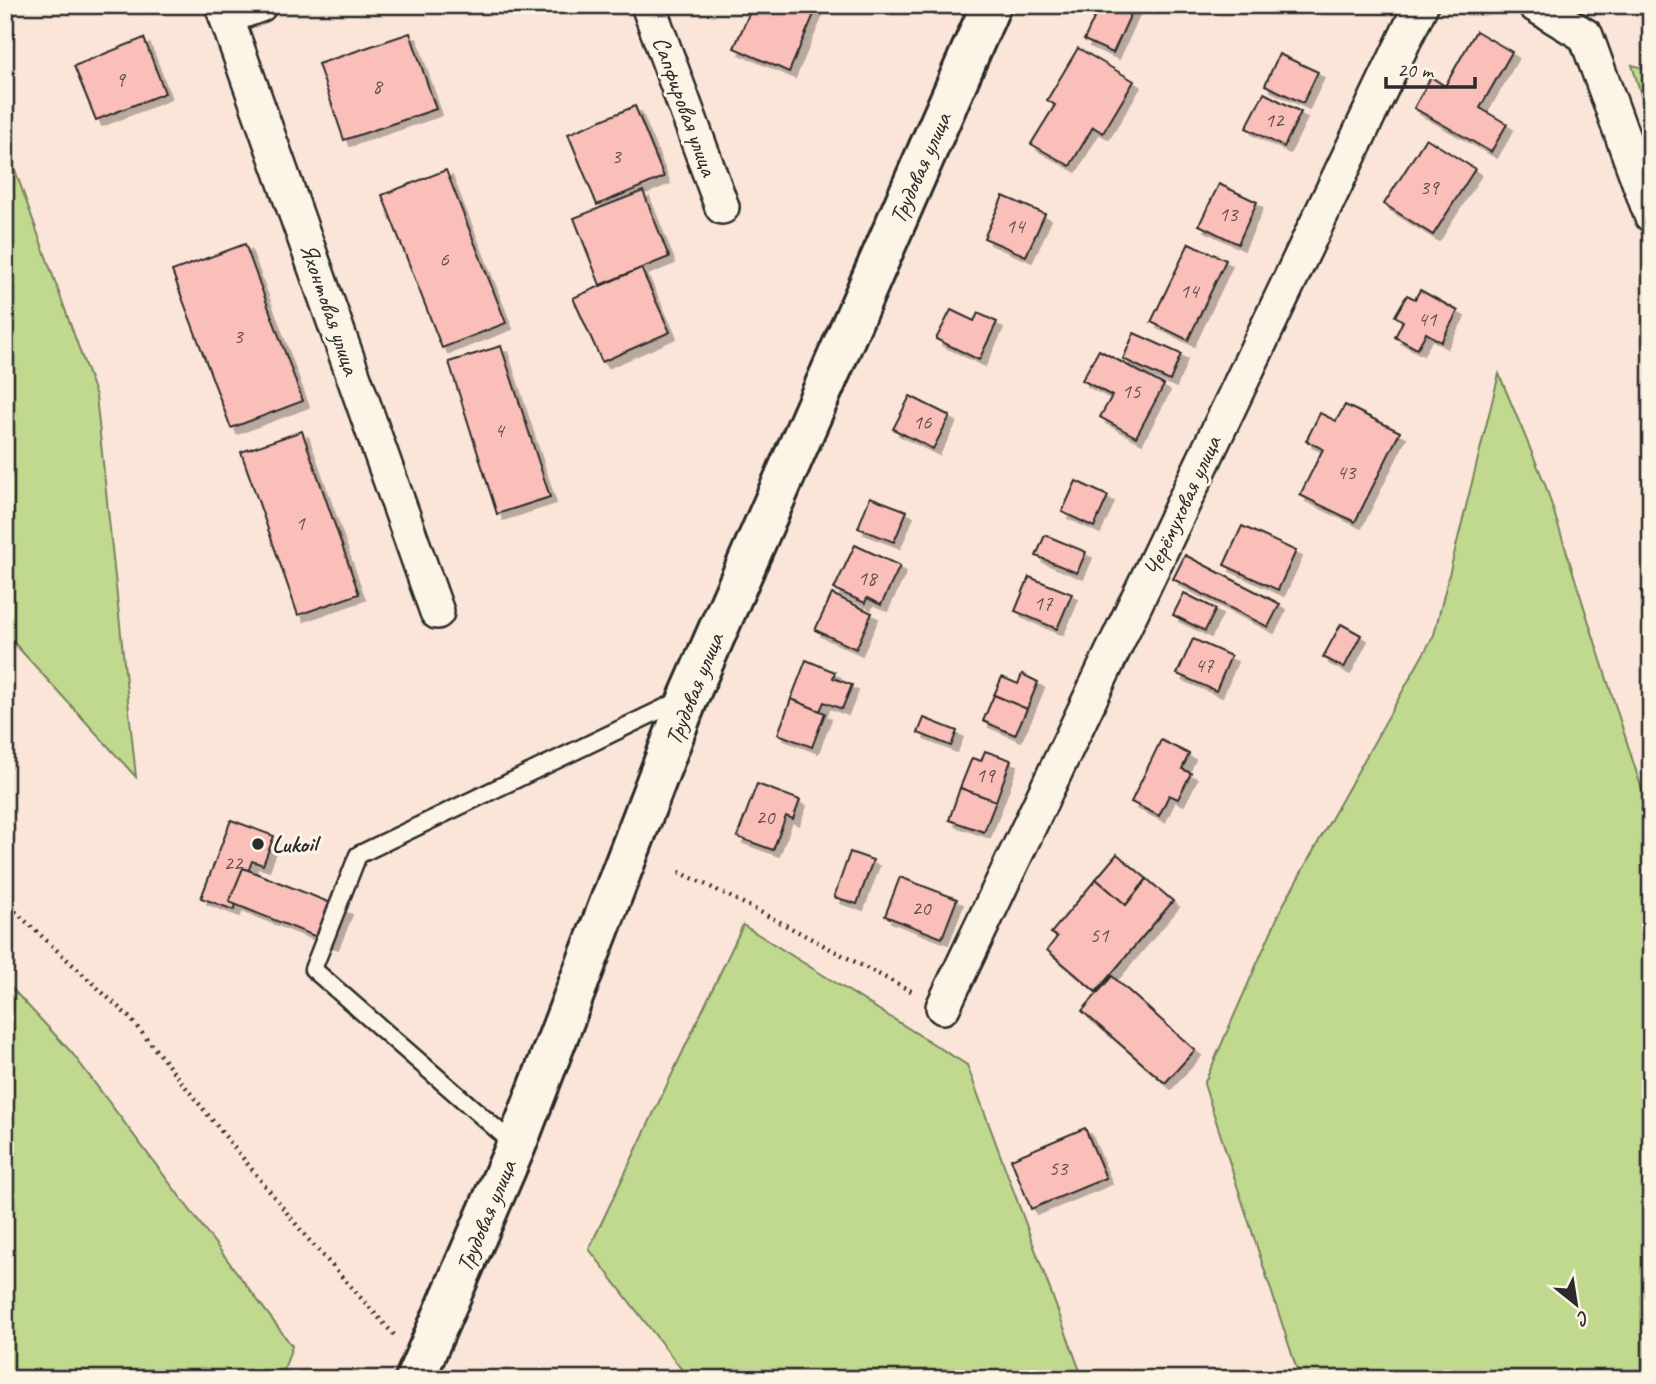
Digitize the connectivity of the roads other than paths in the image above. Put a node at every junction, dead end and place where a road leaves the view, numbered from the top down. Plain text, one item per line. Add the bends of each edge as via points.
1 (260, 5) edge
2 (648, 5) edge
3 (1421, 5) edge
4 (1535, 5) edge
5 (990, 6) edge
6 (224, 11) edge
7 (722, 207) dead end
8 (1651, 215) edge
9 (437, 612) dead end
10 (690, 696) junction
11 (943, 1007) road end
12 (516, 1146) junction
13 (421, 1374) edge

1 - 6 street
2 - 7 street, Сапфировая улица
3 - 11 street, Черёмуховая улица
4 - 8 street via 1586,36
5 - 10 main road, Трудовая улица
6 - 9 street, Яхонтовая улица
10 - 12 main road, Трудовая улица
10 - 12 lane via 358,855 313,969
12 - 13 main road, Трудовая улица

